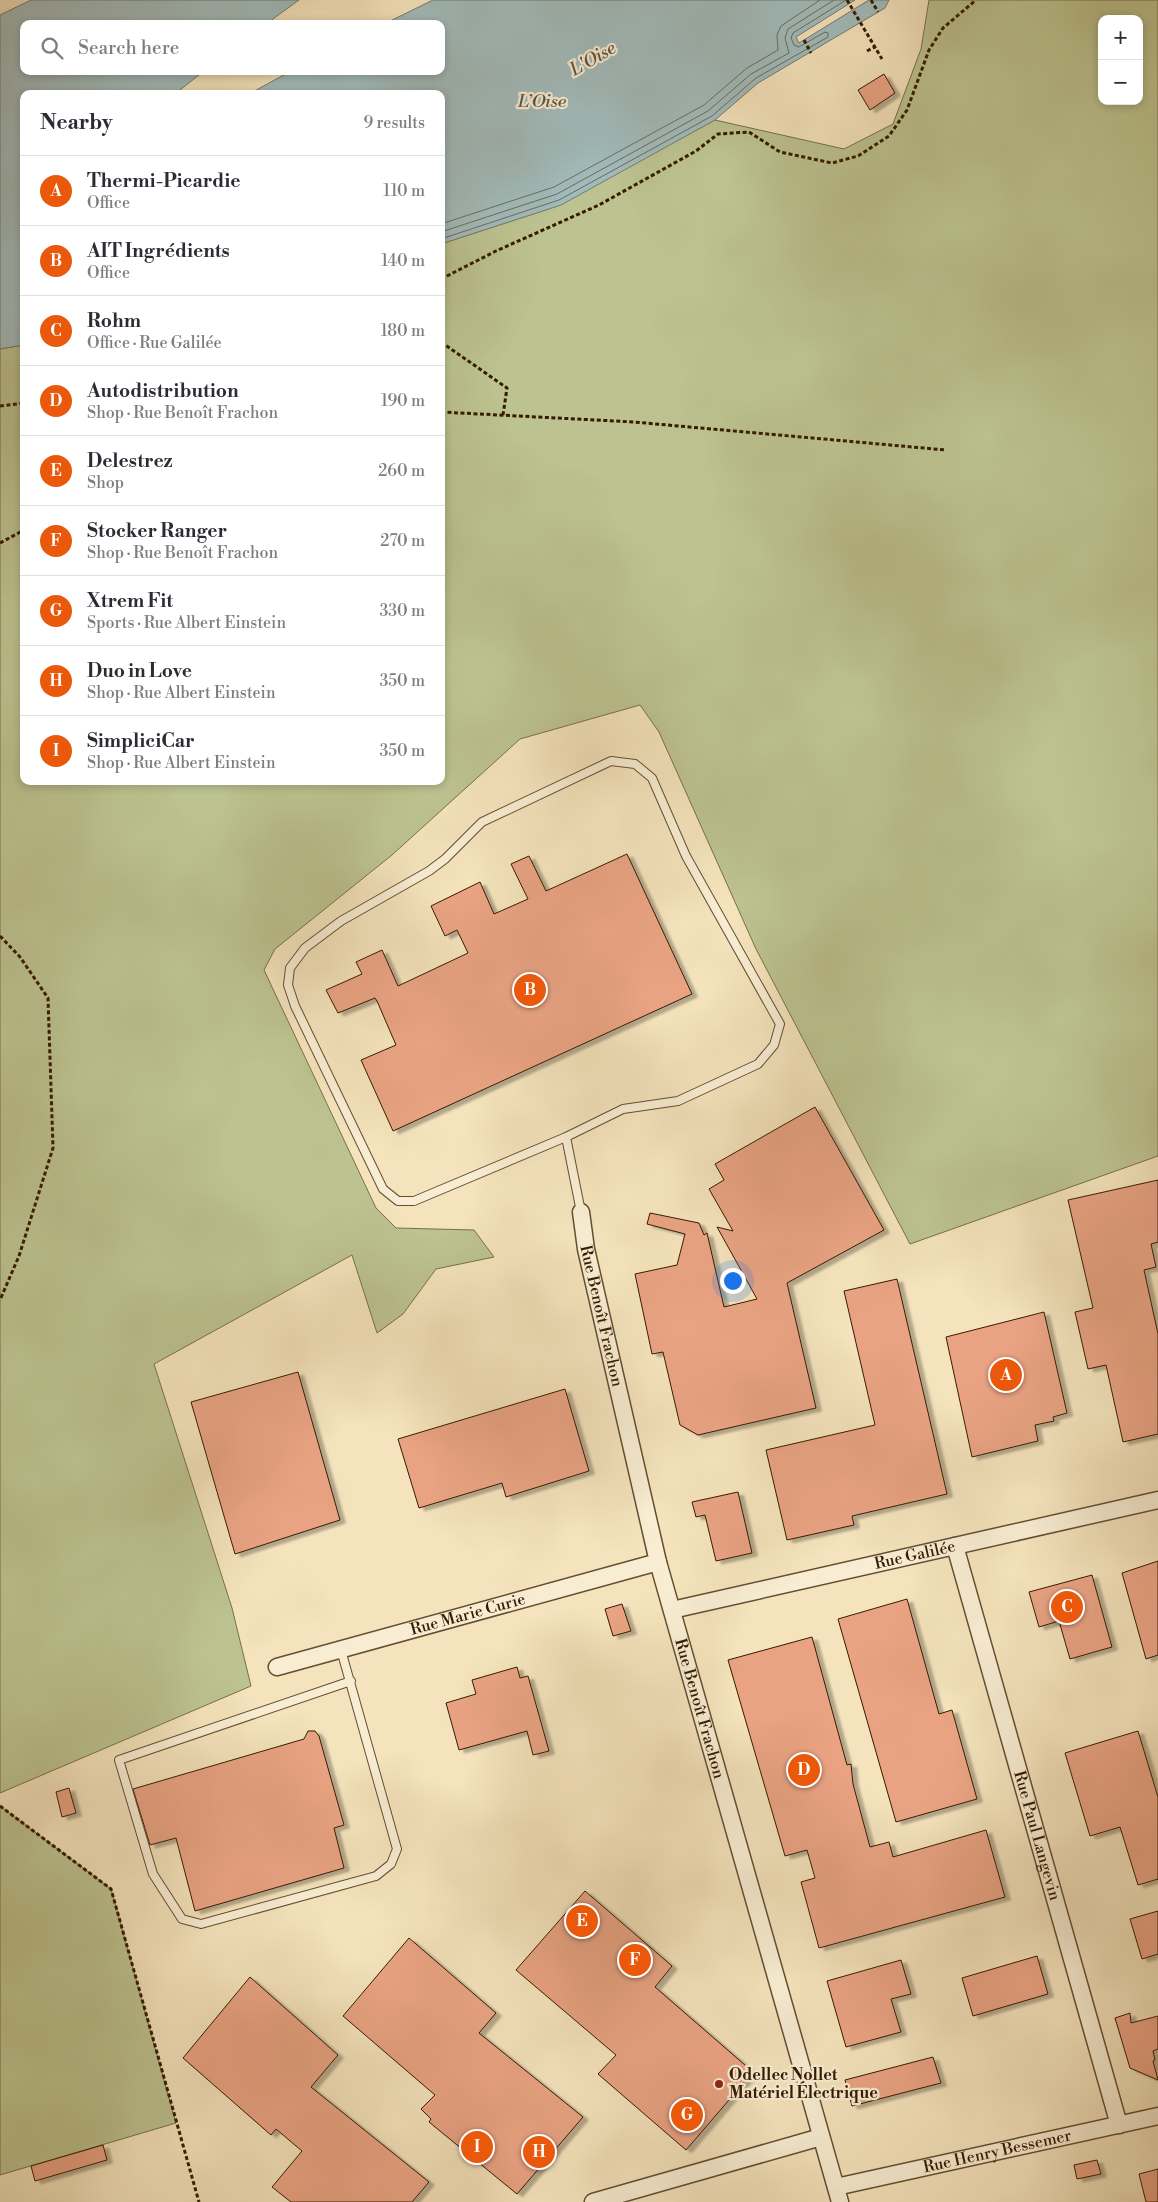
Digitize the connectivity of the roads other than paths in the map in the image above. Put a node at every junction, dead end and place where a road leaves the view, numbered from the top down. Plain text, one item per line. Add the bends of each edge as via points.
1 (566, 1137) junction
2 (581, 1212) joint
3 (1158, 1500) edge
4 (956, 1546) junction
5 (658, 1562) junction
6 (672, 1610) junction
7 (341, 1650) junction
8 (278, 1667) dead end
9 (351, 1681) junction
10 (1158, 2116) edge
11 (1119, 2125) junction
12 (821, 2137) junction
13 (838, 2195) edge
14 (593, 2202) edge

1 - 1 lane via 414,1201 398,1201 383,1189 295,1006 288,985 290,968 305,948 341,920 434,867 482,822 611,761 635,764 652,778 686,856 780,1024 774,1045 758,1064 678,1101 623,1109
1 - 2 lane
2 - 5 street, Rue Benoît Frachon via 586,1249
3 - 4 street, Rue Galilée
4 - 6 street, Rue Galilée
4 - 11 street, Rue Paul Langevin
5 - 6 street, Rue Benoît Frachon
5 - 7 street, Rue Marie Curie
6 - 12 street, Rue Benoît Frachon
7 - 8 street, Rue Marie Curie
7 - 9 lane
9 - 9 lane via 398,1849 391,1864 376,1876 201,1924 182,1919 153,1874 119,1760
10 - 11 street, Rue Henry Bessemer
11 - 13 street, Rue Henry Bessemer
12 - 13 street, Rue Benoît Frachon
12 - 14 street

